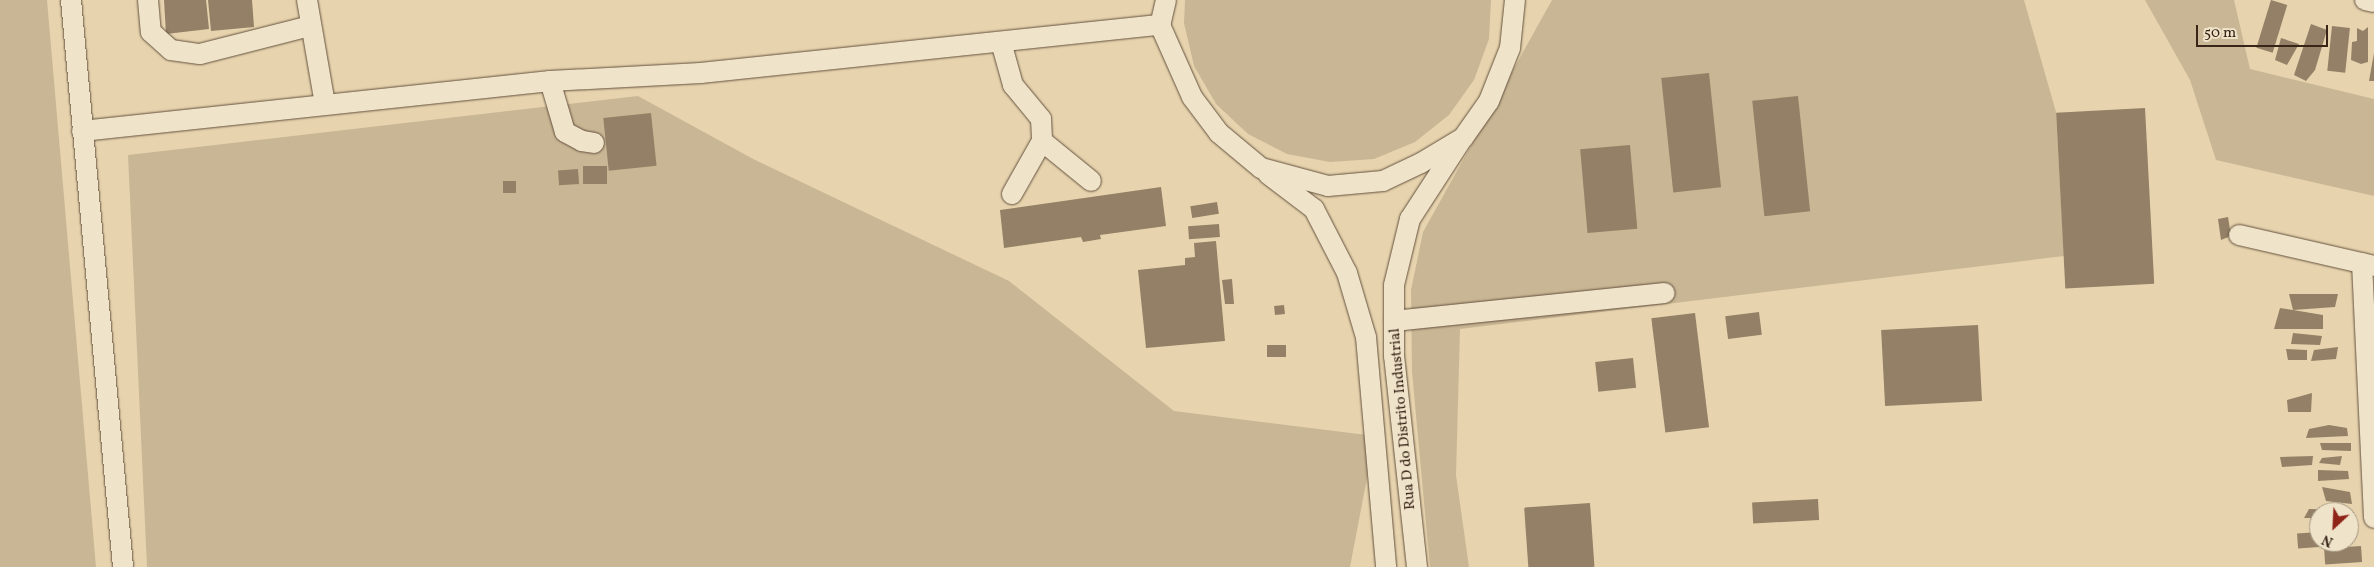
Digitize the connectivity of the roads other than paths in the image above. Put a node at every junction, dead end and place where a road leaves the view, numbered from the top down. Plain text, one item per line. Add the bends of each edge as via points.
1 (71, 0) edge
2 (148, 0) edge
3 (307, 0) edge
4 (1166, 0) edge
5 (1515, 0) edge
6 (2365, 0) edge
7 (2374, 2) edge
8 (1160, 25) junction
9 (310, 26) junction
10 (1001, 42) junction
11 (550, 82) junction
12 (325, 104) junction
13 (82, 131) junction
14 (1463, 138) junction
15 (1042, 141) junction
16 (594, 143) dead end
17 (1261, 168) junction
18 (1091, 181) dead end
19 (1012, 194) dead end
20 (2239, 235) dead end
21 (2368, 265) edge
22 (1664, 293) dead end
23 (1394, 322) junction
24 (2374, 518) edge
25 (123, 567) edge
26 (1386, 567) edge
27 (1417, 567) edge

1 - 13 street
2 - 9 street via 151,32 171,50 200,54
3 - 9 street
4 - 8 street
5 - 14 street, Rua D do Distrito Industrial via 1510,48 1489,101
6 - 7 street
8 - 10 street
8 - 17 street, Rua D do Distrito Industrial via 1192,97 1219,133
9 - 12 street
10 - 11 street via 701,73
10 - 15 street via 1013,85 1041,119
11 - 12 street
11 - 16 street via 565,132 582,142
12 - 13 street
13 - 25 street
14 - 17 street via 1383,182 1328,186
14 - 23 street, Rua D do Distrito Industrial via 1410,219 1394,285
15 - 18 street
15 - 19 street
17 - 26 street, Rua D do Distrito Industrial via 1314,209 1347,273 1366,337
20 - 21 street
21 - 24 street
22 - 23 street
23 - 27 street, Rua D do Distrito Industrial via 1394,356

